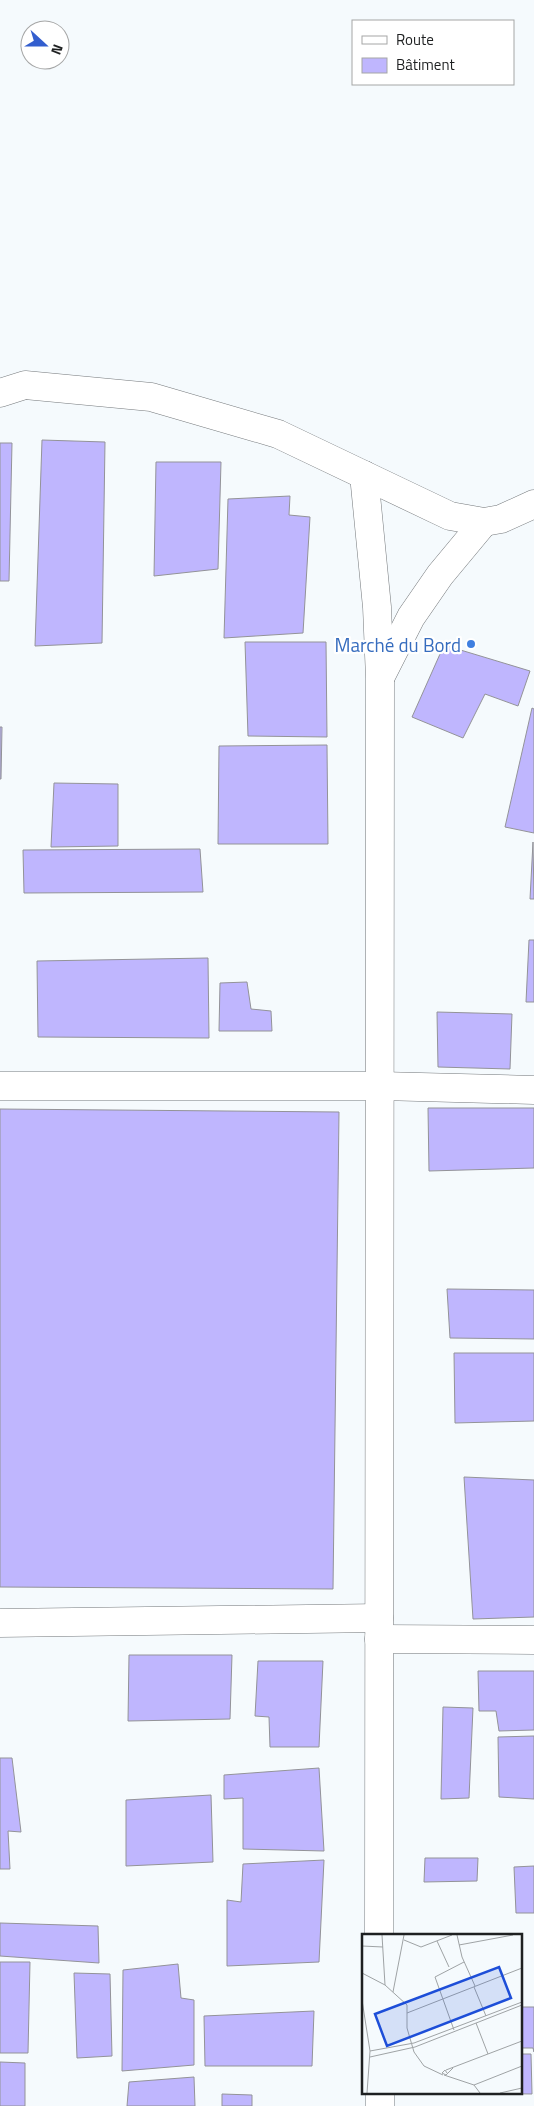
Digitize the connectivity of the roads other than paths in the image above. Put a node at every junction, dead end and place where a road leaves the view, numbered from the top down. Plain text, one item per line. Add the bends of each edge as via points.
1 (0, 370) edge
2 (12, 389) edge
3 (364, 475) junction
4 (534, 504) edge
5 (484, 522) junction
6 (380, 678) junction
7 (0, 1086) edge
8 (381, 1086) junction
9 (534, 1090) edge
10 (0, 1623) edge
11 (379, 1628) junction
12 (534, 1640) edge
13 (379, 1934) edge

1 - 2 street
2 - 3 street via 151,396 278,434
3 - 5 street via 450,516
3 - 6 street via 377,607
4 - 5 street via 500,519
5 - 6 street via 440,575 411,617
6 - 8 street
7 - 8 street
8 - 9 street
8 - 11 street
10 - 11 street
11 - 12 street
11 - 13 street

